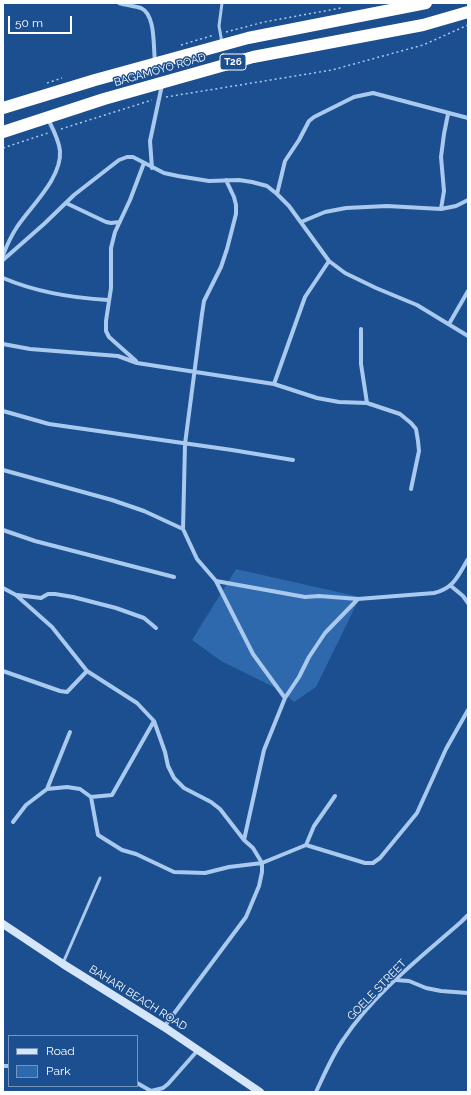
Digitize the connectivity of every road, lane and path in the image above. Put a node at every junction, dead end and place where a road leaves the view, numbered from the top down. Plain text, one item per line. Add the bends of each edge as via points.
1 (119, 3) edge
2 (222, 3) edge
3 (426, 3) edge
4 (468, 12) edge
5 (468, 25) edge
6 (223, 45) junction
7 (155, 63) junction
8 (162, 82) junction
9 (160, 98) junction
10 (3, 108) edge
11 (448, 114) junction
12 (47, 117) junction
13 (468, 118) edge
14 (54, 131) junction
15 (3, 132) edge
16 (3, 148) edge
17 (144, 163) junction
18 (152, 168) junction
19 (226, 180) junction
20 (277, 194) junction
21 (468, 200) edge
22 (66, 203) junction
23 (441, 208) junction
24 (120, 222) junction
25 (301, 222) junction
26 (3, 255) edge
27 (3, 260) edge
28 (329, 261) junction
29 (3, 278) edge
30 (468, 291) edge
31 (108, 300) junction
32 (449, 324) junction
33 (361, 329) dead end
34 (468, 336) edge
35 (3, 344) edge
36 (137, 363) junction
37 (195, 372) junction
38 (274, 384) junction
39 (367, 402) junction
40 (3, 411) edge
41 (185, 444) junction
42 (293, 460) dead end
43 (3, 470) edge
44 (411, 489) dead end
45 (183, 529) junction
46 (3, 530) edge
47 (468, 559) edge
48 (174, 577) dead end
49 (216, 580) junction
50 (451, 586) junction
51 (3, 588) edge
52 (16, 595) junction
53 (358, 599) junction
54 (468, 603) edge
55 (156, 628) dead end
56 (3, 671) edge
57 (87, 671) junction
58 (285, 698) junction
59 (468, 710) edge
60 (154, 721) junction
61 (70, 732) dead end
62 (47, 789) junction
63 (335, 796) dead end
64 (91, 797) junction
65 (13, 822) dead end
66 (244, 840) junction
67 (306, 844) junction
68 (262, 863) junction
69 (100, 878) dead end
70 (468, 914) edge
71 (3, 924) edge
72 (63, 964) junction
73 (395, 980) junction
74 (468, 993) edge
75 (164, 1027) junction
76 (198, 1050) junction
77 (138, 1084) edge
78 (151, 1090) junction
79 (162, 1090) edge
80 (144, 1092) edge
81 (260, 1092) edge
82 (316, 1092) edge

1 - 7 street via 142,9 150,16
2 - 6 lane via 219,26
3 - 6 highway, BAGAMOYO ROAD / T26
4 - 8 highway, BAGAMOYO ROAD / T26 via 423,25 253,57
5 - 9 path via 423,45 332,70
6 - 7 highway, BAGAMOYO ROAD / T26
7 - 10 highway, BAGAMOYO ROAD / T26
8 - 9 street
8 - 12 highway, BAGAMOYO ROAD / T26
9 - 14 path
9 - 18 street via 150,141
11 - 13 street
11 - 20 street via 373,93 354,97 309,121 300,140 285,161
11 - 23 street via 441,157 444,191
12 - 14 street
12 - 15 highway, BAGAMOYO ROAD / T26
14 - 16 path
14 - 26 street via 60,149 58,166 52,179 10,238
17 - 18 street
17 - 22 street via 133,157 119,160
17 - 24 street
18 - 19 street via 178,176 209,181
19 - 20 street via 267,186
19 - 37 street via 234,197 236,214 221,267 204,301
20 - 25 street
21 - 23 street via 456,206
22 - 24 street via 106,222
22 - 27 street
23 - 25 street via 346,208 325,212
24 - 31 street via 111,248 111,288
25 - 28 street
28 - 32 street via 345,273 417,305
28 - 38 street via 305,297
29 - 31 street via 46,292
30 - 32 street
31 - 36 street via 106,331
32 - 34 street
33 - 39 street via 361,364
35 - 36 street via 30,349 118,356
36 - 37 street
37 - 38 street
37 - 41 street
38 - 39 street via 316,398 339,402
39 - 44 street via 400,414 416,429 419,451
40 - 41 street via 49,424
41 - 42 street
41 - 45 street
43 - 45 street via 112,500
45 - 49 street via 197,559
46 - 48 street via 35,541
47 - 50 street
49 - 53 street via 305,597
49 - 58 street via 253,654
50 - 53 street via 434,593
50 - 54 street
51 - 52 street
52 - 55 street via 41,598 55,594 73,597 144,618
52 - 57 street via 52,627
53 - 58 street via 325,633
56 - 57 street via 67,692
57 - 60 street via 137,703
58 - 66 street via 264,750
59 - 67 street via 446,749 417,813 380,858 373,863 365,863
60 - 64 street via 112,795
60 - 66 street via 174,778 184,788 220,809
61 - 62 street
62 - 64 street via 80,789
62 - 65 street via 26,805
63 - 67 street via 314,826
64 - 68 street via 98,835 122,850 174,872 205,873
66 - 68 street via 253,848
67 - 68 street
68 - 75 street via 259,886 246,917
69 - 72 lane
70 - 73 street, GOELE STREET
71 - 72 street, BAHARI BEACH ROAD
72 - 75 street, BAHARI BEACH ROAD
73 - 74 street via 409,981 441,991
73 - 82 street, GOELE STREET via 342,1040
75 - 76 street, BAHARI BEACH ROAD
76 - 79 street
76 - 81 street, BAHARI BEACH ROAD
77 - 78 street
78 - 79 street
78 - 80 street

